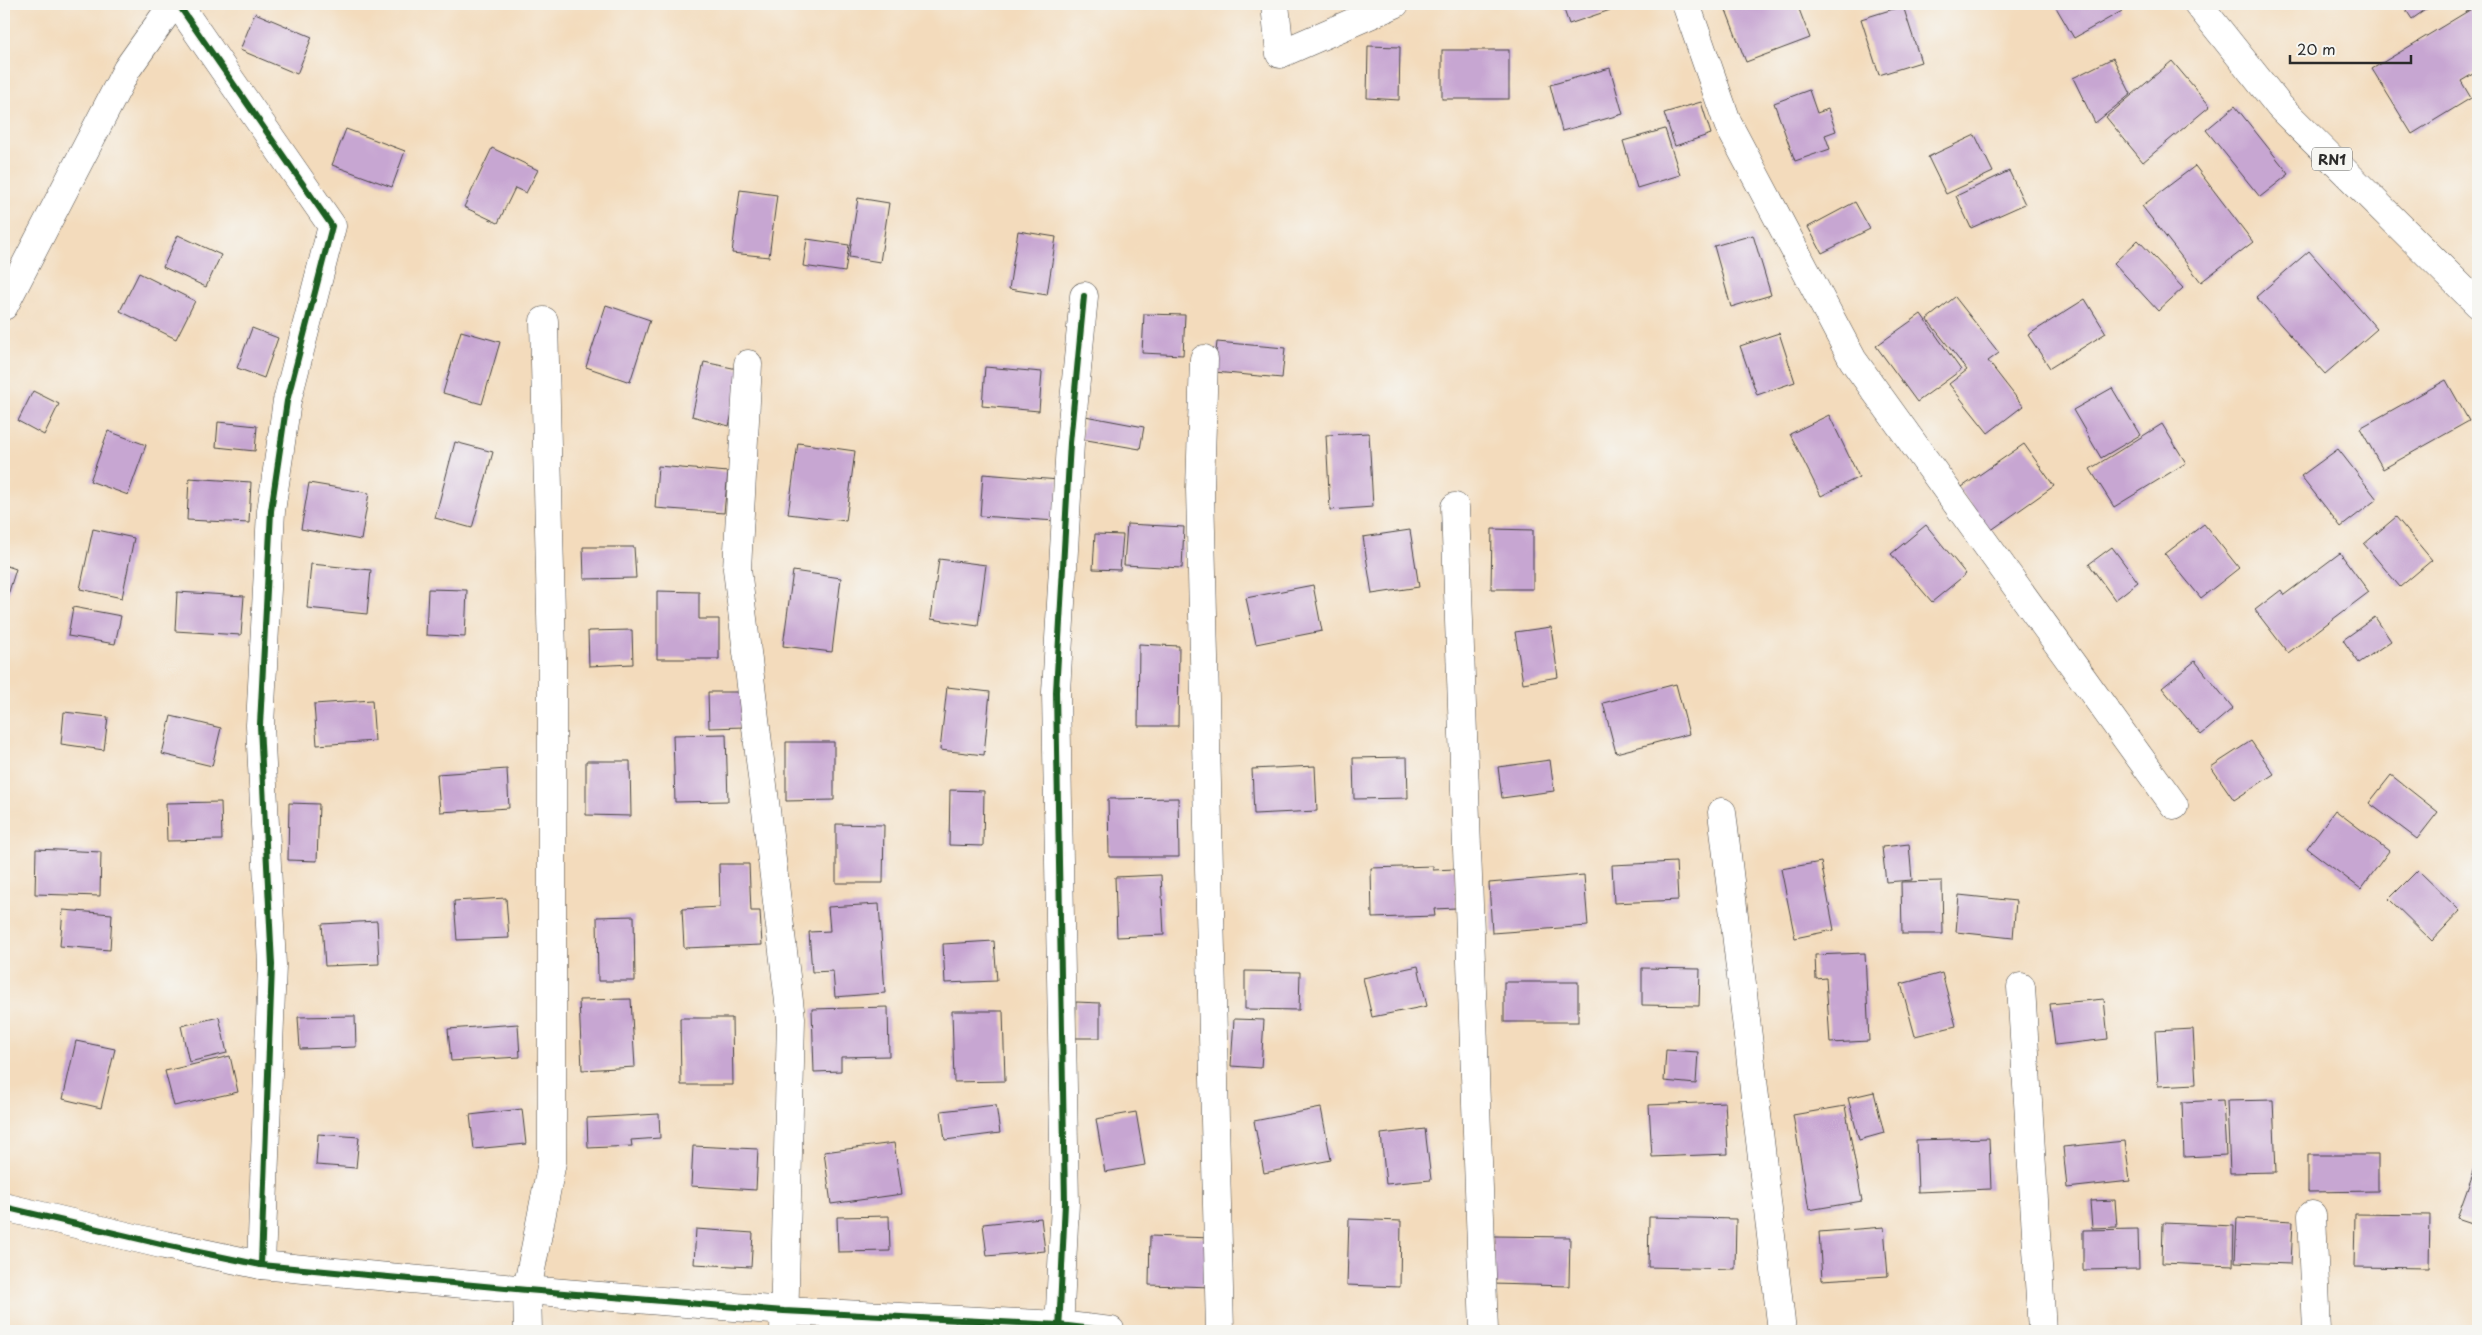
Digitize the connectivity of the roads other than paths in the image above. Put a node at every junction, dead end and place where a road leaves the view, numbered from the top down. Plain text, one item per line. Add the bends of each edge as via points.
1 (173, 4) edge
2 (178, 4) edge
3 (1275, 4) edge
4 (1395, 4) edge
5 (1686, 4) edge
6 (2198, 4) edge
7 (1084, 296) dead end
8 (2478, 304) edge
9 (4, 306) edge
10 (544, 321) dead end
11 (1204, 359) dead end
12 (748, 364) dead end
13 (1455, 507) dead end
14 (2174, 805) dead end
15 (1722, 812) dead end
16 (2021, 987) dead end
17 (4, 1207) edge
18 (2312, 1215) dead end
19 (262, 1265) junction
20 (527, 1290) junction
21 (784, 1321) edge
22 (1059, 1328) edge
23 (528, 1331) edge
24 (1111, 1331) edge
25 (1220, 1331) edge
26 (1484, 1331) edge
27 (1782, 1331) edge
28 (2042, 1331) edge
29 (2317, 1331) edge

1 - 9 main road via 127,69
2 - 19 main road via 332,226 287,401 271,511 260,726 272,965
3 - 4 main road via 1280,54
5 - 14 main road via 1728,124 1853,360
6 - 8 main road, RN1 via 2280,107
7 - 22 main road via 1070,443 1056,692 1065,1203
10 - 20 main road via 552,655 552,1162
11 - 25 main road via 1200,489
12 - 21 main road via 737,569 791,1018
13 - 26 main road
15 - 27 main road
16 - 28 main road
17 - 19 main road
18 - 29 main road
19 - 20 main road
20 - 21 main road
20 - 23 main road
21 - 22 main road
22 - 24 main road

